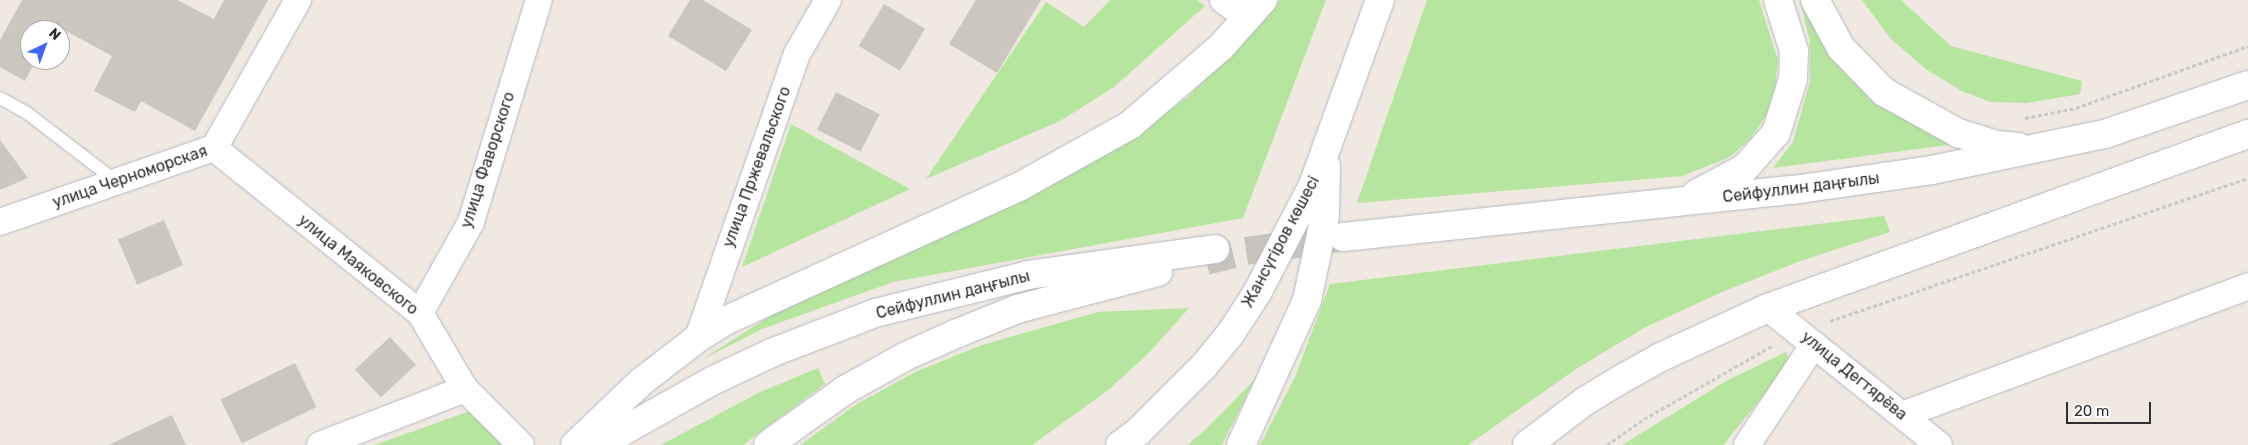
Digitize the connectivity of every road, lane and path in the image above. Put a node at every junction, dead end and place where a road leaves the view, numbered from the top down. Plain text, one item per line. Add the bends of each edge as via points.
1 (298, 0) edge
2 (539, 0) edge
3 (828, 0) edge
4 (1223, 0) edge
5 (1380, 0) edge
6 (1778, 0) edge
7 (1815, 0) edge
8 (1255, 9) edge
9 (2248, 46) edge
10 (2248, 85) edge
11 (0, 98) edge
12 (2017, 117) dead end
13 (2248, 134) edge
14 (214, 148) junction
15 (1326, 149) junction
16 (2045, 149) junction
17 (2248, 178) edge
18 (116, 182) junction
19 (1664, 204) junction
20 (0, 222) edge
21 (1343, 238) tunnel mouth
22 (2248, 286) edge
23 (1768, 308) junction
24 (420, 313) junction
25 (698, 338) junction
26 (1806, 338) junction
27 (465, 389) junction
28 (1902, 415) junction
29 (320, 445) edge
30 (521, 445) edge
31 (574, 445) edge
32 (598, 445) edge
33 (768, 445) edge
34 (1120, 445) edge
35 (1241, 445) edge
36 (1527, 445) edge
37 (1608, 445) edge
38 (1747, 445) edge
39 (1939, 445) edge

1 - 14 street, улица Черноморская
2 - 24 street, улица Фаворского via 471,222
3 - 25 street, улица Пржевальского via 797,54
4 - 8 street
5 - 15 main road, Жансүгіров көшесі
6 - 19 main road via 1794,51 1793,79 1776,133 1759,155 1724,182
7 - 16 main road via 1840,48 1884,92 1958,133 1997,145
8 - 25 main road via 1185,80 1130,125 1080,155 1021,186 757,305
9 - 12 path via 2076,108
10 - 16 main road, Сейфуллин даңғылы via 2161,118
11 - 18 lane via 27,113
13 - 23 main road
14 - 18 street, улица Черноморская
14 - 24 street, улица Маяковского
15 - 34 main road, Жансүгіров көшесі via 1313,185 1257,293 1231,333 1178,393
15 - 35 main road via 1325,215 1307,300
16 - 19 main road, Сейфуллин даңғылы via 1793,190
17 - 26 path
18 - 20 street, улица Черноморская
19 - 21 main road, Сейфуллин даңғылы
22 - 28 street
23 - 26 street, улица Дегтярёва
23 - 36 main road via 1661,356 1624,377 1585,401
24 - 27 street, улица Маяковского
25 - 31 main road via 641,382
26 - 28 street, улица Дегтярёва
26 - 37 path via 1721,373
26 - 38 street
27 - 29 street
27 - 30 street, улица Маяковского
28 - 39 street, улица Дегтярёва
32 - 33 main road, Сейфуллин даңғылы via 714,380 771,353 876,313 1028,275 1210,255 1017,309 958,333 906,356 845,390

